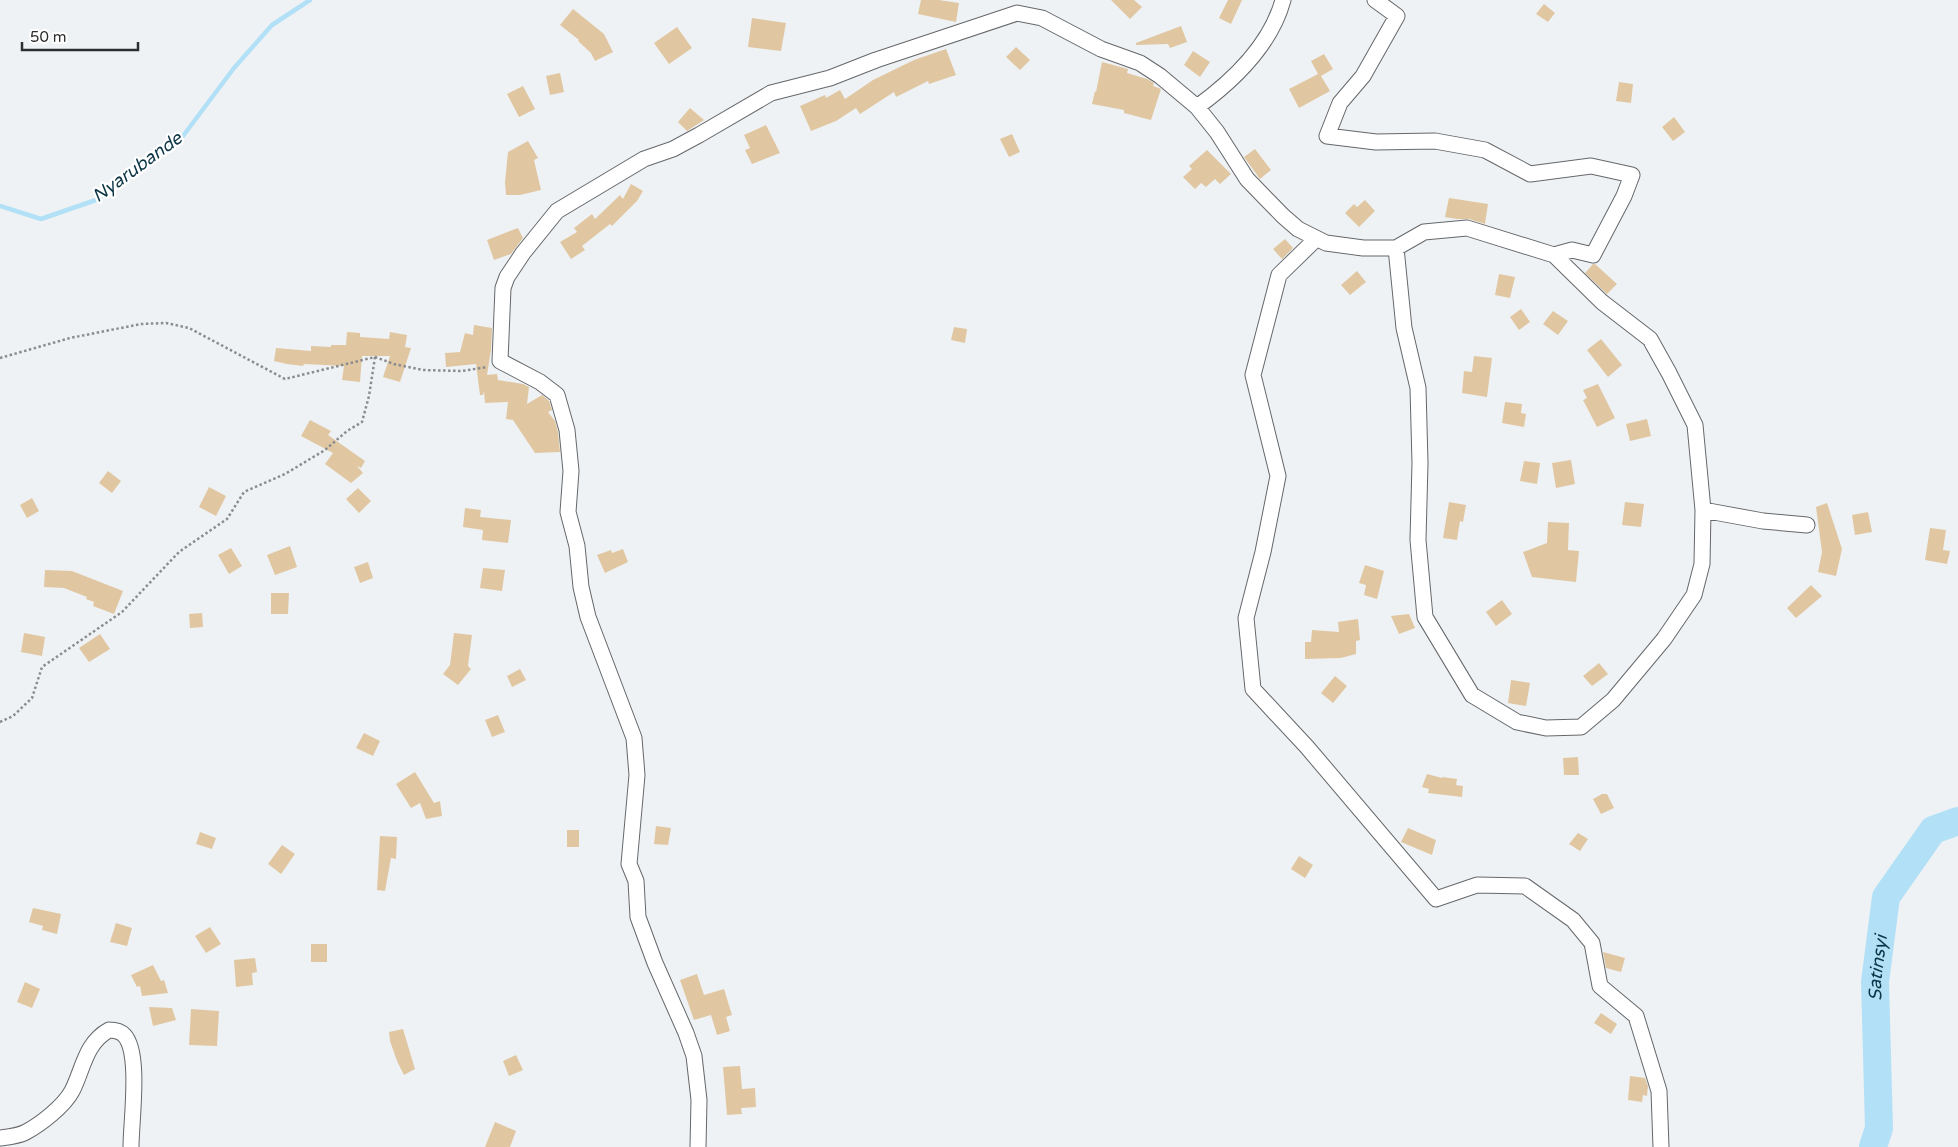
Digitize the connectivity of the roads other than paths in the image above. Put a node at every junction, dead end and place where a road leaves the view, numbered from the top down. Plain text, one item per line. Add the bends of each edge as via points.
1 (1283, 0) edge
2 (1375, 0) edge
3 (1197, 107) junction
4 (1316, 239) junction
5 (1396, 248) junction
6 (1554, 255) junction
7 (1703, 510) junction
8 (1806, 525) dead end
9 (0, 1138) edge
10 (131, 1147) edge
11 (698, 1147) edge
12 (1661, 1147) edge

1 - 3 street via 1265,38 1243,66
2 - 6 street via 1397,16 1363,76 1340,103 1327,136 1376,142 1435,141 1484,150 1530,174 1591,166 1632,175 1593,255 1572,250
3 - 4 street via 1259,192 1298,229
3 - 11 street via 1144,65 1101,49 1042,18 1017,13 830,78 779,90 673,149 644,159 557,211 504,282 500,361 557,395 567,430 568,512 577,546 581,587 588,617 634,738 637,774 629,864 636,881 637,912 641,930 694,1056 699,1100
4 - 5 street via 1346,246
4 - 12 street via 1279,275 1253,374 1278,476 1246,618 1253,689 1436,899 1477,885 1525,886 1573,920 1592,943 1600,986 1636,1016 1659,1091
5 - 6 street via 1424,232 1468,228
5 - 7 street via 1404,328 1418,388 1418,540 1425,617 1472,695 1516,722 1546,728 1581,727 1613,700 1664,639 1694,595 1702,564
6 - 7 street via 1602,302 1650,339 1695,425
7 - 8 street
9 - 10 street via 25,1133 51,1116 72,1093 86,1054 97,1039 109,1030 115,1030 125,1036 132,1050

